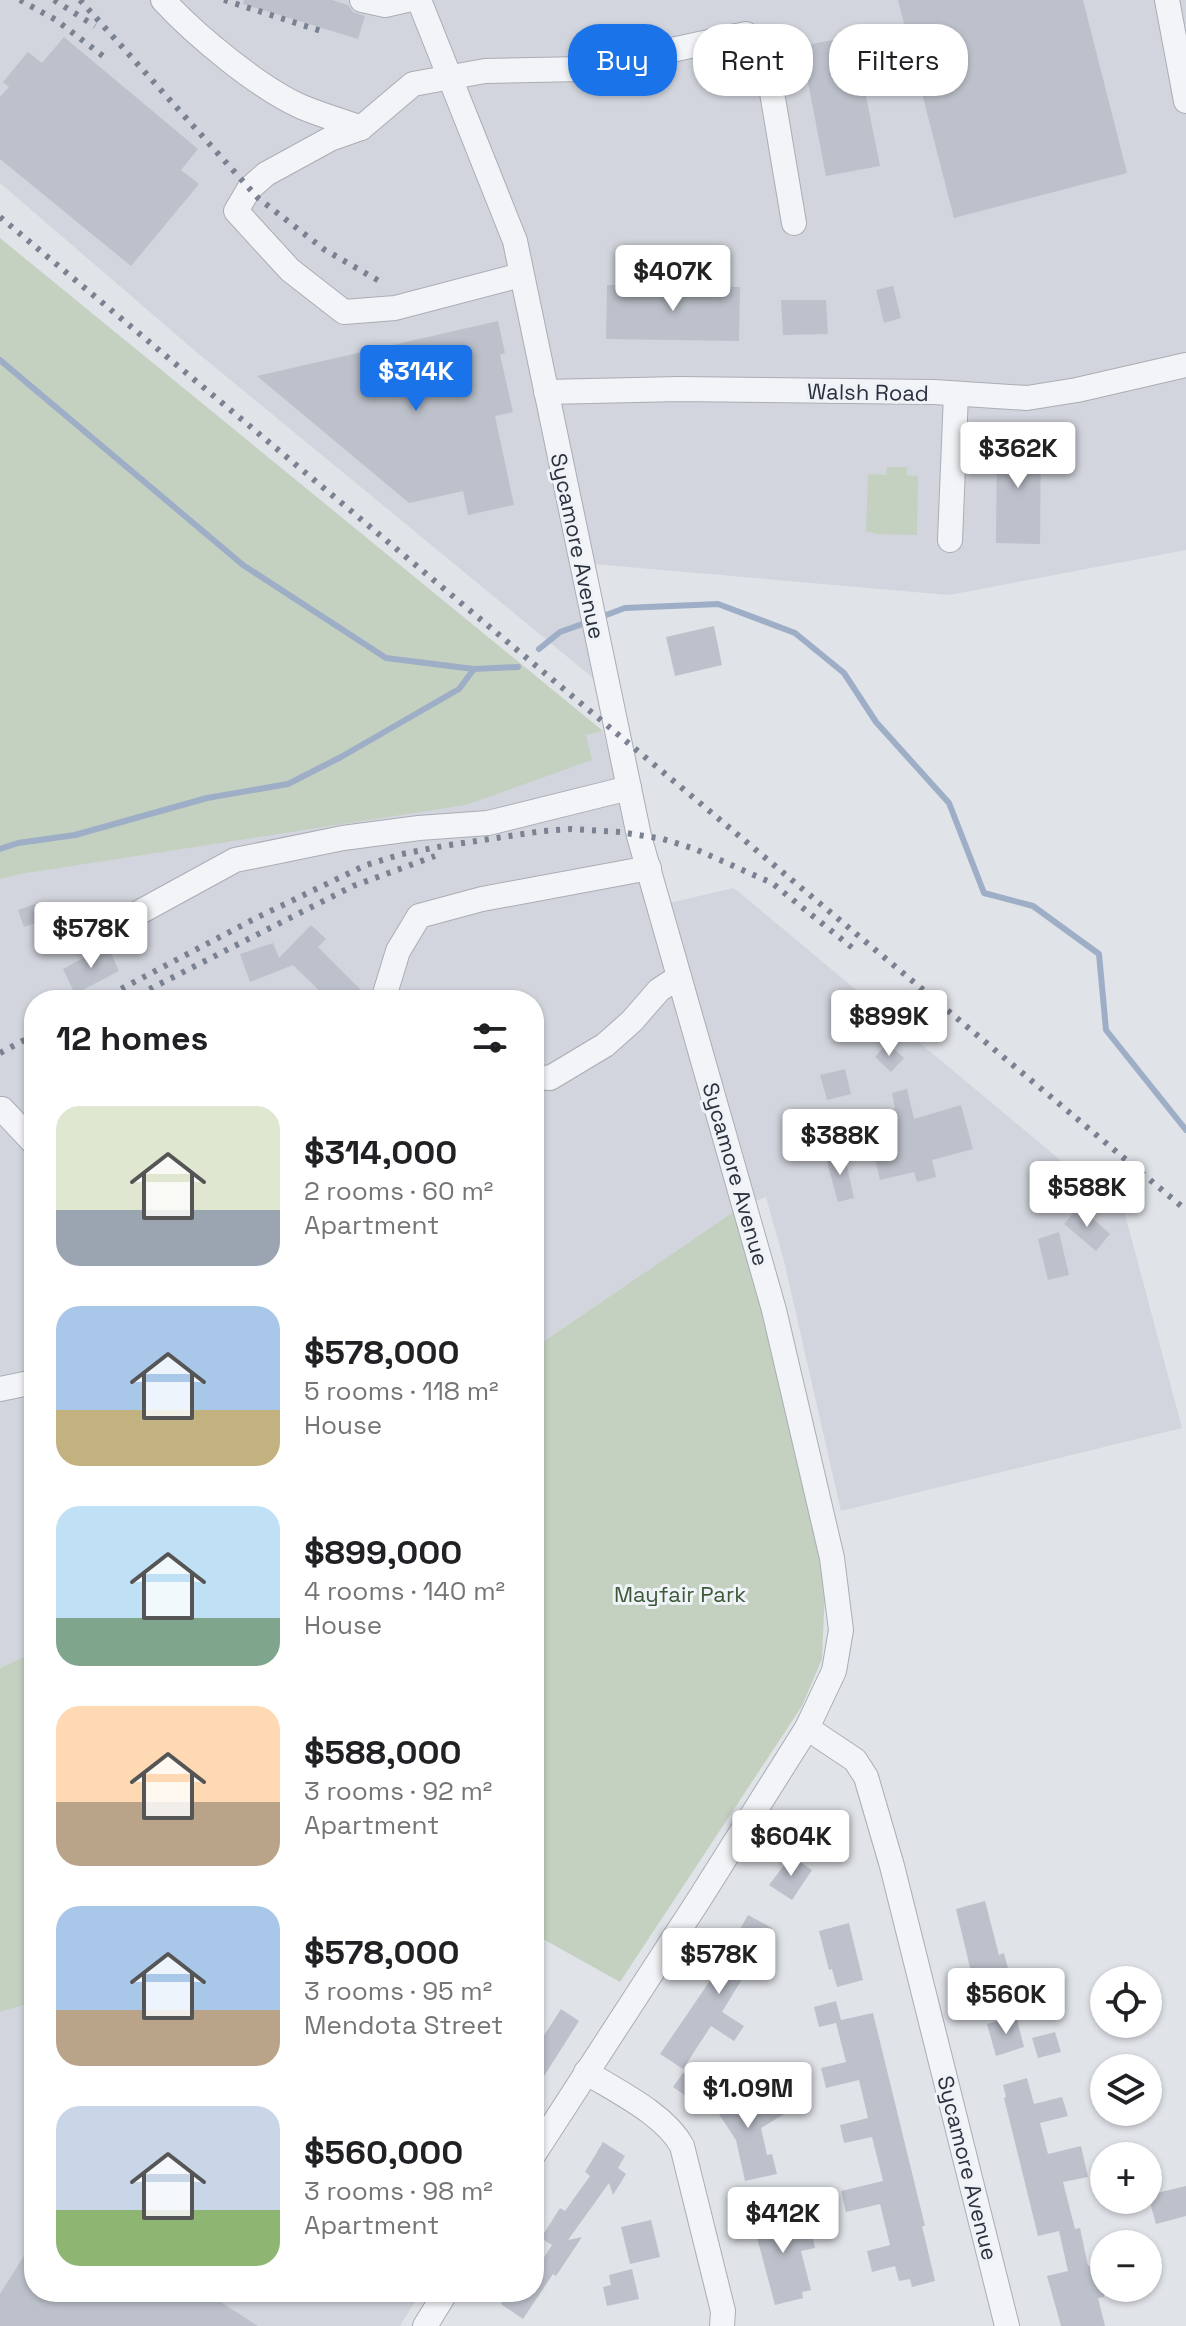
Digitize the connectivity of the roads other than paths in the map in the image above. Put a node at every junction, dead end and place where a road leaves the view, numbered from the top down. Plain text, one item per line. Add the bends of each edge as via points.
1 (163, 0) edge
2 (362, 0) edge
3 (407, 0) edge
4 (419, 0) edge
5 (1167, 0) edge
6 (451, 77) junction
7 (1186, 101) edge
8 (361, 128) junction
9 (794, 223) dead end
10 (521, 275) junction
11 (1186, 365) edge
12 (546, 392) junction
13 (956, 394) junction
14 (950, 540) dead end
15 (629, 788) junction
16 (649, 868) junction
17 (107, 930) dead end
18 (679, 977) junction
19 (386, 990) edge
20 (544, 1078) edge
21 (0, 1109) edge
22 (24, 1132) edge
23 (24, 1384) edge
24 (0, 1389) edge
25 (807, 1728) junction
26 (586, 2072) junction
27 (544, 2138) edge
28 (440, 2302) edge
29 (425, 2326) edge
30 (722, 2326) edge
31 (1007, 2326) edge

1 - 8 street via 255,80 301,107
2 - 3 street via 385,5
4 - 6 street, Sycamore Avenue
5 - 7 street
6 - 8 street via 413,84
6 - 9 street via 583,69 746,34 765,51
6 - 10 street, Sycamore Avenue via 515,241
8 - 10 street via 266,174 236,211 290,270 344,312 395,308
10 - 12 street, Sycamore Avenue
11 - 13 street, Walsh Road via 1027,398
12 - 13 street, Walsh Road
12 - 15 street, Sycamore Avenue
13 - 14 street
15 - 16 street, Sycamore Avenue
15 - 17 street via 488,823 343,838 235,860
16 - 18 street, Sycamore Avenue
16 - 19 street via 419,916 398,951
18 - 20 street via 605,1045
18 - 25 street, Sycamore Avenue via 774,1310 832,1558 841,1630 834,1671
21 - 22 street
23 - 24 street
25 - 26 street
25 - 31 street, Sycamore Avenue via 855,1760 866,1777
26 - 27 street
26 - 30 street via 664,2124 682,2146 723,2311
28 - 29 street

